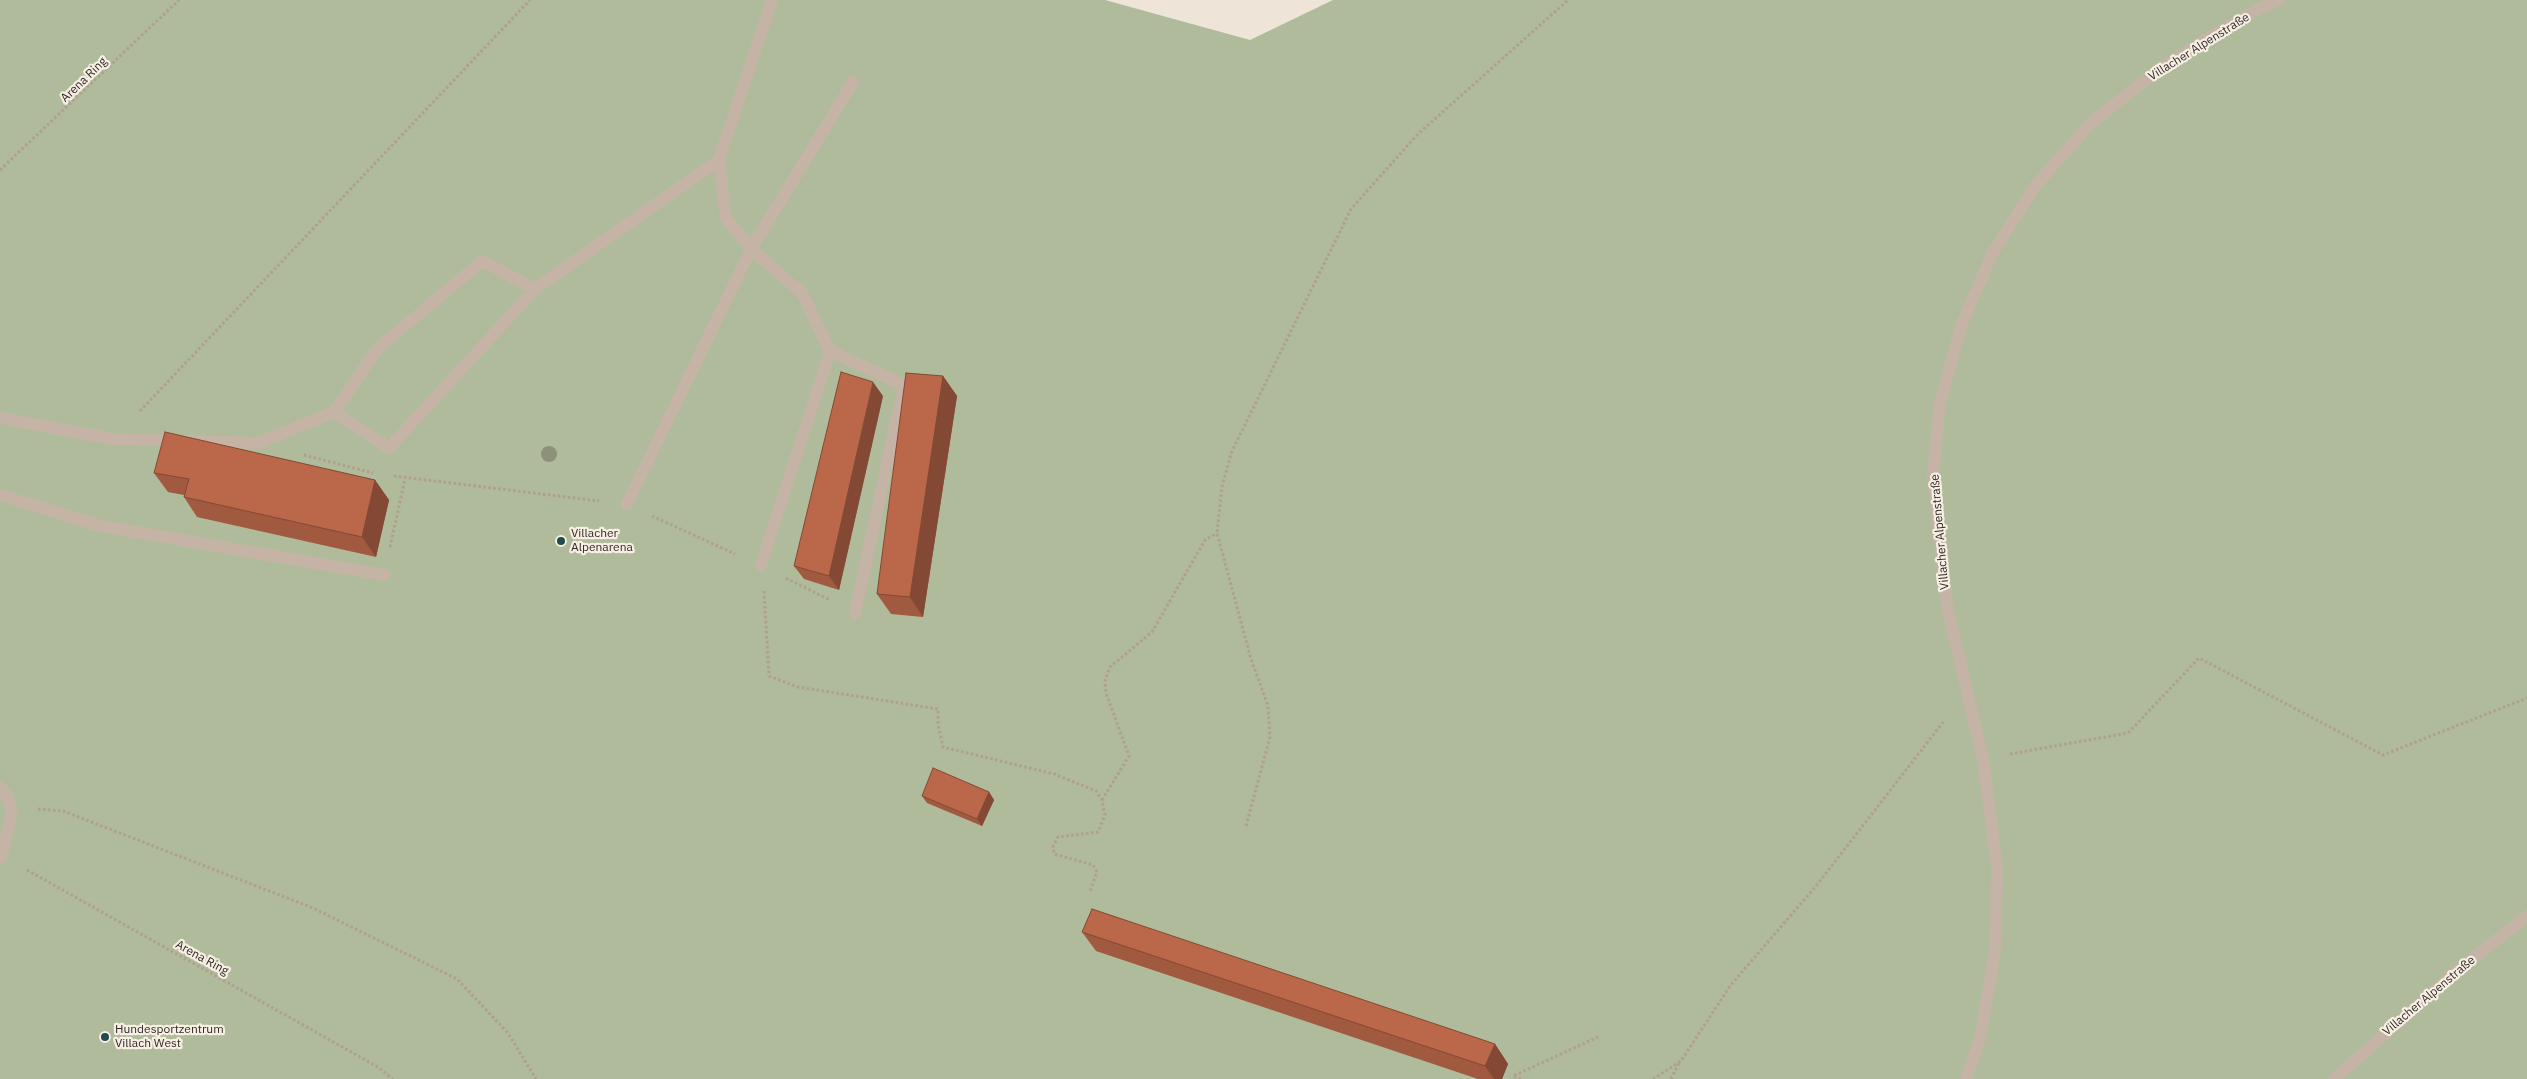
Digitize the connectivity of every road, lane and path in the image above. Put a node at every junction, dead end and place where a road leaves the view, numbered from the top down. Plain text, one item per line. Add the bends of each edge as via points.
1 (179, 0) edge
2 (530, 0) edge
3 (772, 0) edge
4 (1568, 0) edge
5 (2278, 0) edge
6 (853, 82) dead end
7 (719, 160) junction
8 (0, 170) edge
9 (751, 249) junction
10 (534, 289) junction
11 (830, 351) junction
12 (334, 412) junction
13 (0, 418) edge
14 (113, 439) junction
15 (258, 443) junction
16 (377, 473) dead end
17 (387, 475) dead end
18 (405, 479) junction
19 (0, 495) edge
20 (627, 504) junction
21 (1217, 533) junction
22 (389, 553) dead end
23 (760, 565) junction
24 (384, 575) dead end
25 (856, 613) joint
26 (1968, 697) junction
27 (2527, 698) edge
28 (1983, 759) junction
29 (0, 787) edge
30 (1102, 800) junction
31 (11, 806) junction
32 (1246, 826) dead end
33 (2, 857) joint
34 (1090, 892) dead end
35 (2527, 916) edge
36 (1600, 1036) dead end
37 (1681, 1061) junction
38 (393, 1079) edge
39 (536, 1079) edge
40 (1521, 1079) edge
41 (1652, 1079) edge
42 (1671, 1079) edge
43 (1966, 1079) edge
44 (2334, 1079) edge

1 - 8 path, Arena Ring
2 - 14 path
3 - 7 street
4 - 21 path via 1416,135 1351,209 1232,451 1222,486
5 - 26 street, Villacher Alpenstraße via 2165,65 2091,124 2035,186 1992,254 1960,326 1940,404 1933,476 1948,611
6 - 9 street
7 - 9 street via 726,218
7 - 10 street
9 - 11 street via 802,293
9 - 20 street
10 - 12 street via 482,261 378,348
10 - 12 street via 389,448
11 - 23 street
11 - 25 street via 904,386
12 - 15 street
13 - 14 street
14 - 15 street
15 - 16 path
17 - 18 path
18 - 20 path
18 - 22 path
19 - 24 street via 102,526
20 - 23 path
21 - 30 path via 1205,540 1152,632 1110,667 1105,681 1106,694 1129,756
21 - 32 path via 1251,659 1268,706 1270,737
23 - 25 path
23 - 30 path via 769,676 798,687 938,709 943,747 1054,774 1096,791
26 - 28 street, Villacher Alpenstraße
26 - 37 path via 1947,717 1816,886 1730,986
27 - 28 path via 2383,755 2199,658 2128,733
28 - 43 street, Villacher Alpenstraße via 1997,868 1995,951 1980,1039
29 - 31 street
30 - 34 path via 1105,815 1098,832 1058,837 1054,847 1054,854 1093,865 1097,872
31 - 33 street
31 - 39 path via 63,811 276,893 457,979 508,1033
33 - 38 path, Arena Ring via 378,1067
35 - 44 street, Villacher Alpenstraße via 2453,974
36 - 40 path via 1513,1076
37 - 41 path
37 - 42 path

